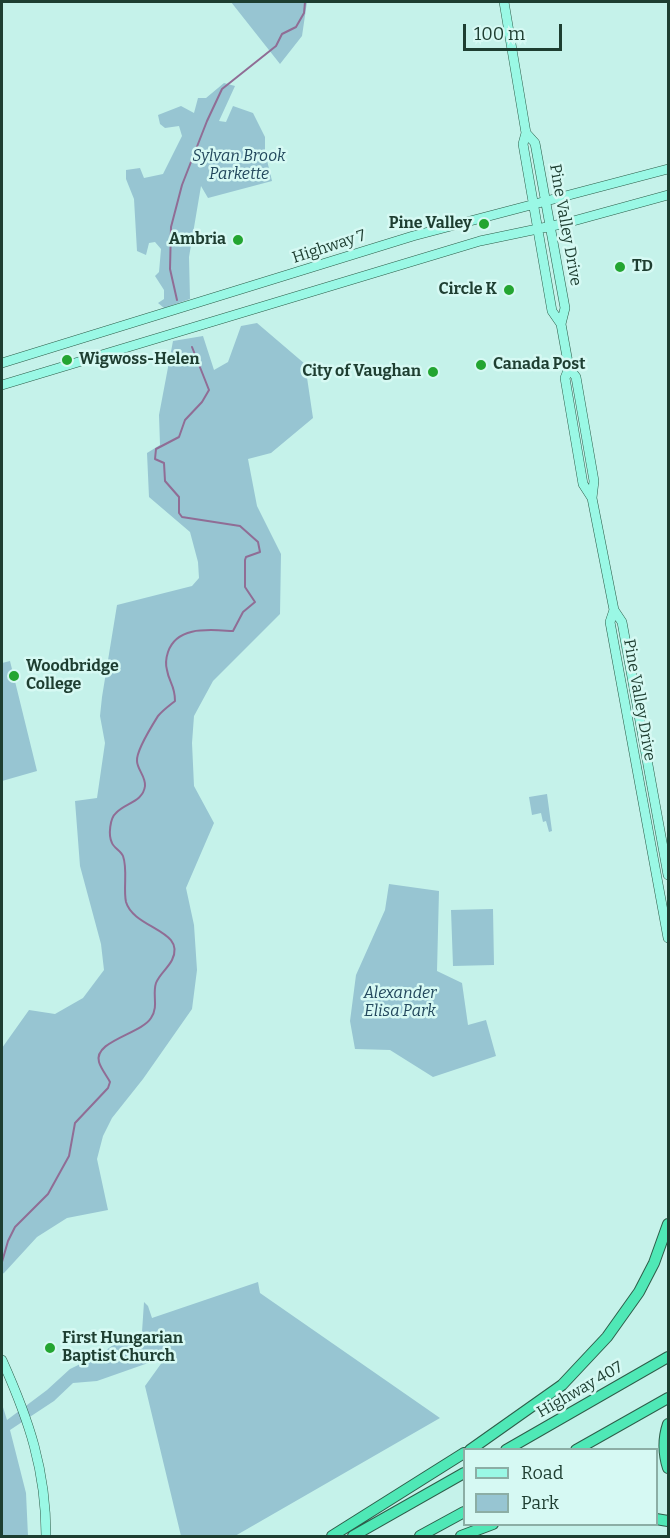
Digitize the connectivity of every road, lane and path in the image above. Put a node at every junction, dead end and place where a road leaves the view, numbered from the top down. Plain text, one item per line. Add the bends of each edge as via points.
1 (504, 2) edge
2 (526, 133) junction
3 (669, 168) edge
4 (669, 195) edge
5 (545, 201) junction
6 (533, 204) junction
7 (551, 226) junction
8 (538, 229) junction
9 (561, 324) junction
10 (2, 363) edge
11 (2, 385) edge
12 (614, 610) junction
13 (669, 875) edge
14 (669, 938) edge
15 (669, 1224) edge
16 (669, 1357) edge
17 (2, 1360) edge
18 (669, 1398) edge
19 (669, 1424) edge
20 (471, 1448) edge
21 (508, 1448) edge
22 (578, 1448) edge
23 (463, 1454) edge
24 (669, 1468) edge
25 (463, 1474) edge
26 (463, 1513) edge
27 (488, 1526) edge
28 (46, 1536) edge
29 (332, 1536) edge
30 (353, 1536) edge
31 (420, 1536) edge
32 (461, 1536) edge

1 - 2 main road, Pine Valley Drive
2 - 5 main road, Pine Valley Drive via 535,143
2 - 6 main road, Pine Valley Drive via 523,144
3 - 5 main road, Highway 7
4 - 7 main road
5 - 6 main road, Highway 7
5 - 7 main road, Pine Valley Drive
6 - 8 main road, Pine Valley Drive
6 - 10 main road, Highway 7 via 413,236
7 - 8 main road
7 - 9 main road, Pine Valley Drive via 565,308
8 - 9 main road, Pine Valley Drive via 552,311
8 - 11 main road via 480,241
9 - 12 main road, Pine Valley Drive via 569,368 576,377 594,482 592,498
12 - 13 main road, Pine Valley Drive via 622,622
12 - 14 main road, Pine Valley Drive via 610,622
15 - 20 highway via 639,1292 607,1337 562,1385
16 - 21 highway, Highway 407
17 - 28 main road via 40,1464
18 - 22 highway
19 - 24 highway via 664,1455
23 - 29 highway
25 - 30 highway
26 - 31 highway
27 - 32 highway

